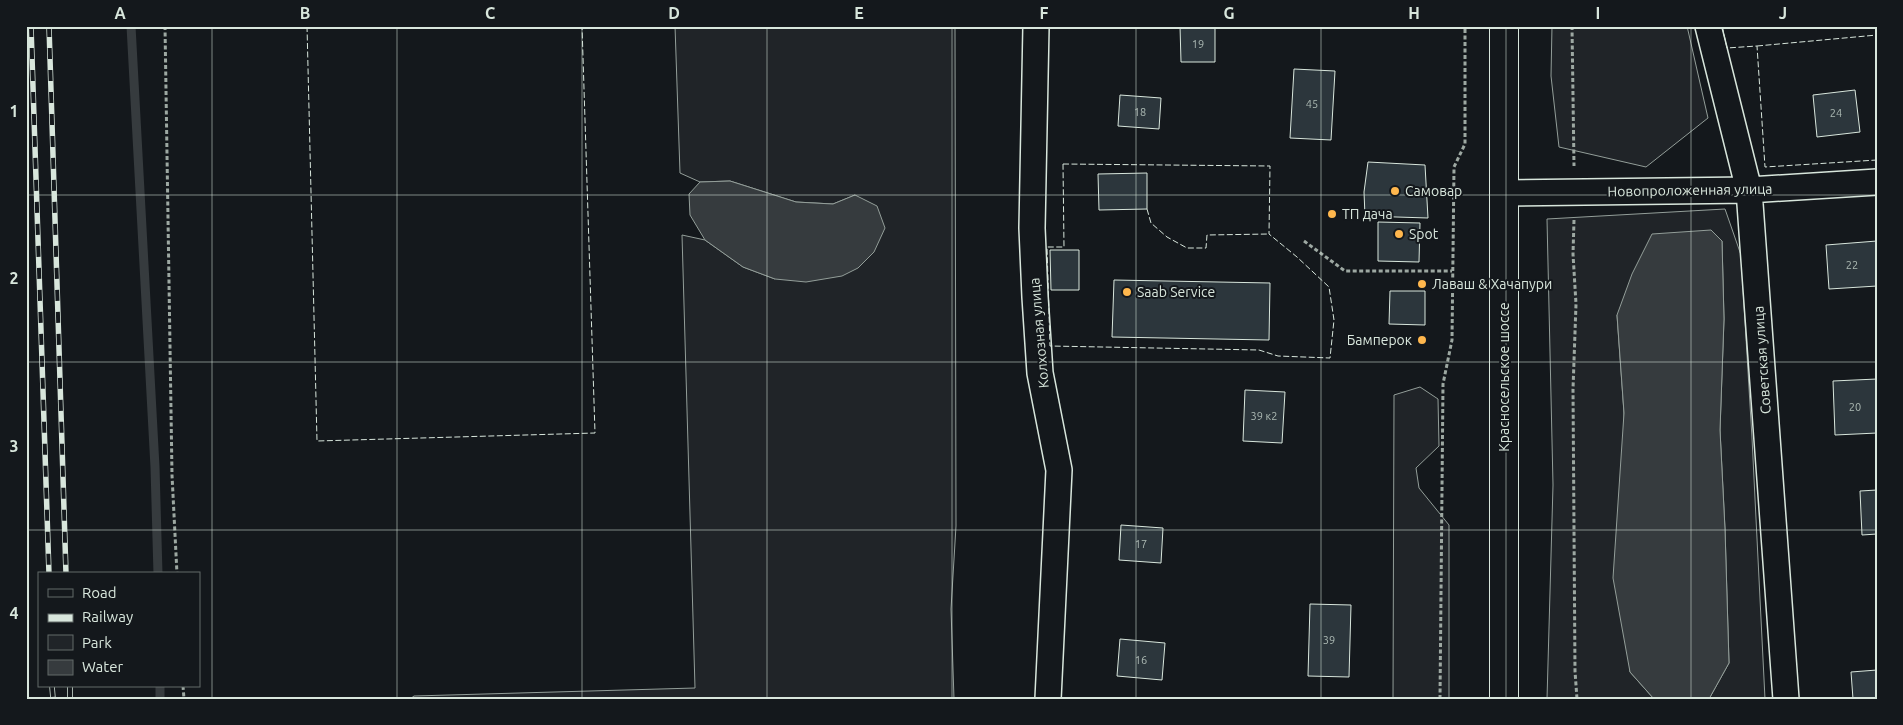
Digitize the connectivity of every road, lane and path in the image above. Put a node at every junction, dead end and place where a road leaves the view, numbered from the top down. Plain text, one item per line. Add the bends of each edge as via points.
1 (165, 26) edge
2 (1036, 26) edge
3 (1465, 26) edge
4 (1504, 26) edge
5 (1572, 26) edge
6 (1708, 26) edge
7 (1877, 182) edge
8 (1749, 190) junction
9 (1574, 192) junction
10 (1504, 193) junction
11 (1304, 241) dead end
12 (1452, 271) junction
13 (177, 572) edge
14 (1048, 699) edge
15 (1440, 699) edge
16 (1504, 699) edge
17 (1577, 699) edge
18 (1786, 699) edge

1 - 13 path via 172,475
2 - 14 street, Колхозная улица via 1032,228 1035,297 1040,373 1059,470
3 - 12 path via 1465,144 1454,167
4 - 10 highway, Красносельское шоссе
5 - 9 path
6 - 8 street, Советская улица
7 - 8 street, Новопроложенная улица
8 - 9 street, Новопроложенная улица
8 - 18 street, Советская улица
9 - 10 street, Новопроложенная улица
9 - 17 path via 1573,494
10 - 16 highway, Красносельское шоссе
11 - 12 path via 1345,271
12 - 15 path via 1452,340 1443,384

